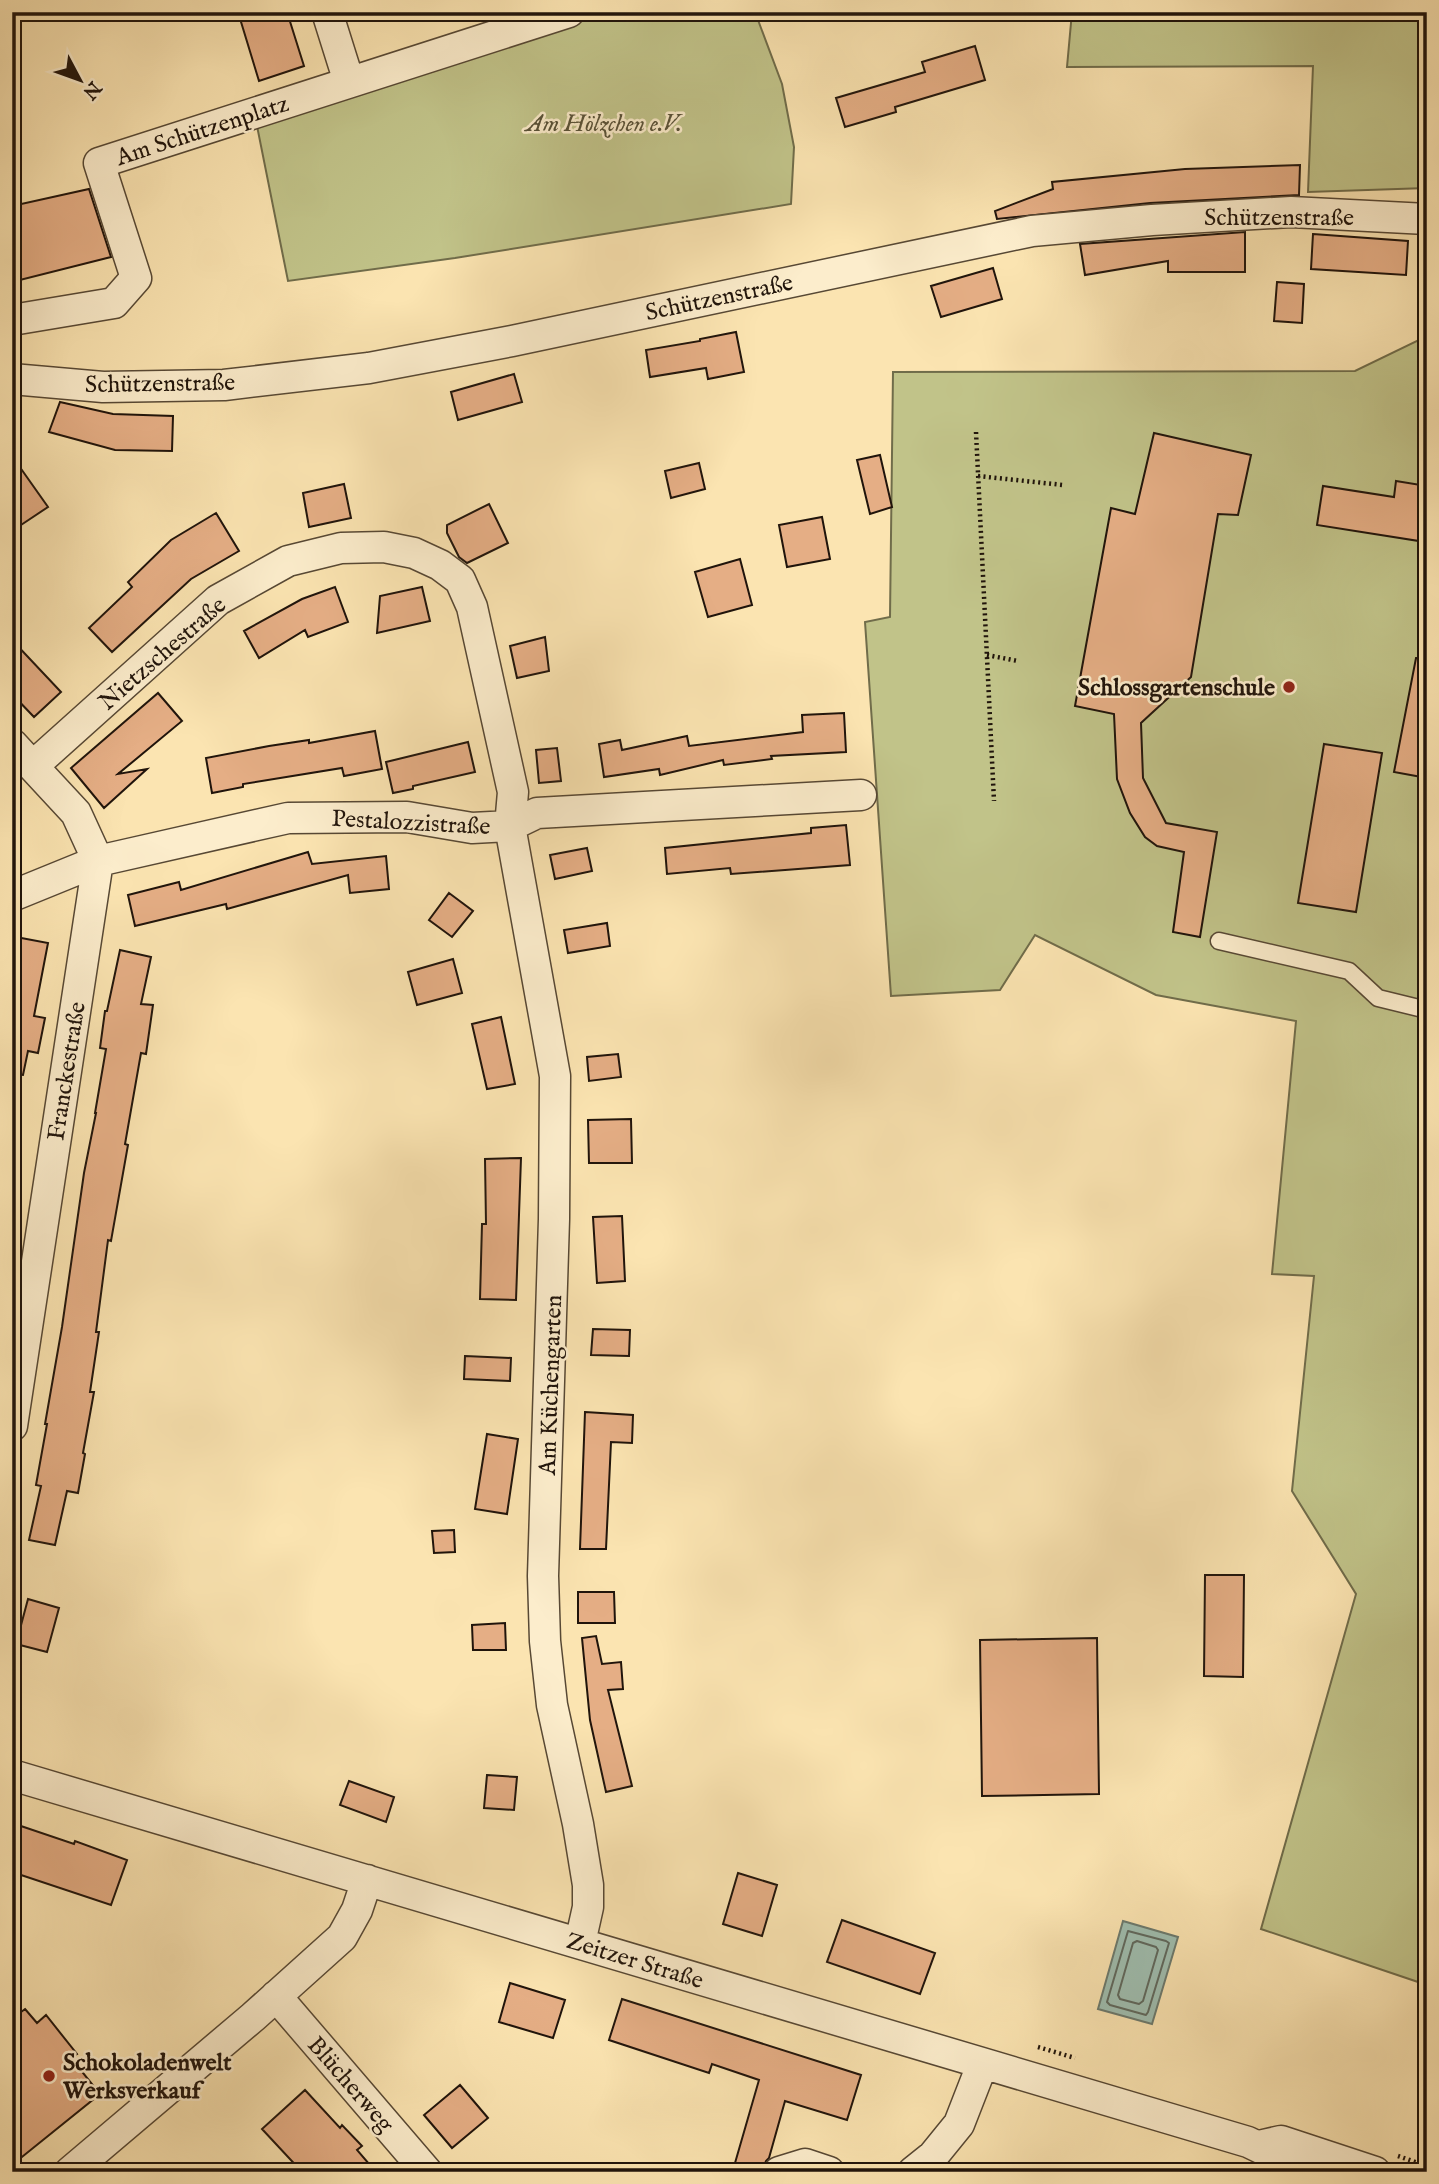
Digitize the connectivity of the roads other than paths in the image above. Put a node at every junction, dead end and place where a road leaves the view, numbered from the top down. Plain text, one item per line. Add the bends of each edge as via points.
1 (327, 12) edge
2 (569, 12) edge
3 (349, 82) junction
4 (1427, 219) edge
5 (12, 320) edge
6 (12, 379) edge
7 (12, 744) edge
8 (33, 766) junction
9 (860, 795) dead end
10 (510, 826) junction
11 (98, 861) junction
12 (12, 895) edge
13 (1219, 941) dead end
14 (1427, 1010) edge
15 (13, 1415) edge
16 (12, 1775) edge
17 (367, 1880) junction
18 (580, 1943) junction
19 (276, 1996) junction
20 (982, 2065) junction
21 (1262, 2159) edge
22 (70, 2172) edge
23 (427, 2172) edge
24 (779, 2172) edge
25 (829, 2172) edge
26 (913, 2172) edge
27 (1293, 2172) edge
28 (1375, 2172) edge

1 - 3 street
2 - 3 street, Am Schützenplatz
3 - 5 street, Am Schützenplatz via 99,163 136,278 114,303
4 - 6 street, Schützenstraße via 1291,212 1032,231 369,368 224,385 103,387
7 - 8 street
8 - 10 street, Nietzschestraße via 218,600 288,561 341,548 384,547 414,553 460,580 472,607 513,792
8 - 11 street via 76,813
9 - 10 street, Pestalozzistraße via 537,813
10 - 11 street, Pestalozzistraße via 472,828 407,817 288,818
10 - 18 street, Am Küchengarten via 555,1076 543,1576 552,1705 588,1885
11 - 12 street, Pestalozzistraße
11 - 15 street, Franckestraße
13 - 14 lane via 1349,971 1378,998
16 - 17 street, Zeitzer Straße
17 - 18 street, Zeitzer Straße
17 - 19 street via 342,1937
18 - 20 street, Zeitzer Straße
19 - 22 street
19 - 23 street, Blücherweg
20 - 21 street, Zeitzer Straße
20 - 26 street via 959,2124
21 - 27 street, Zeitzer Straße via 1280,2159
21 - 28 street, Zeitzer Straße via 1281,2141
24 - 25 street via 805,2164

